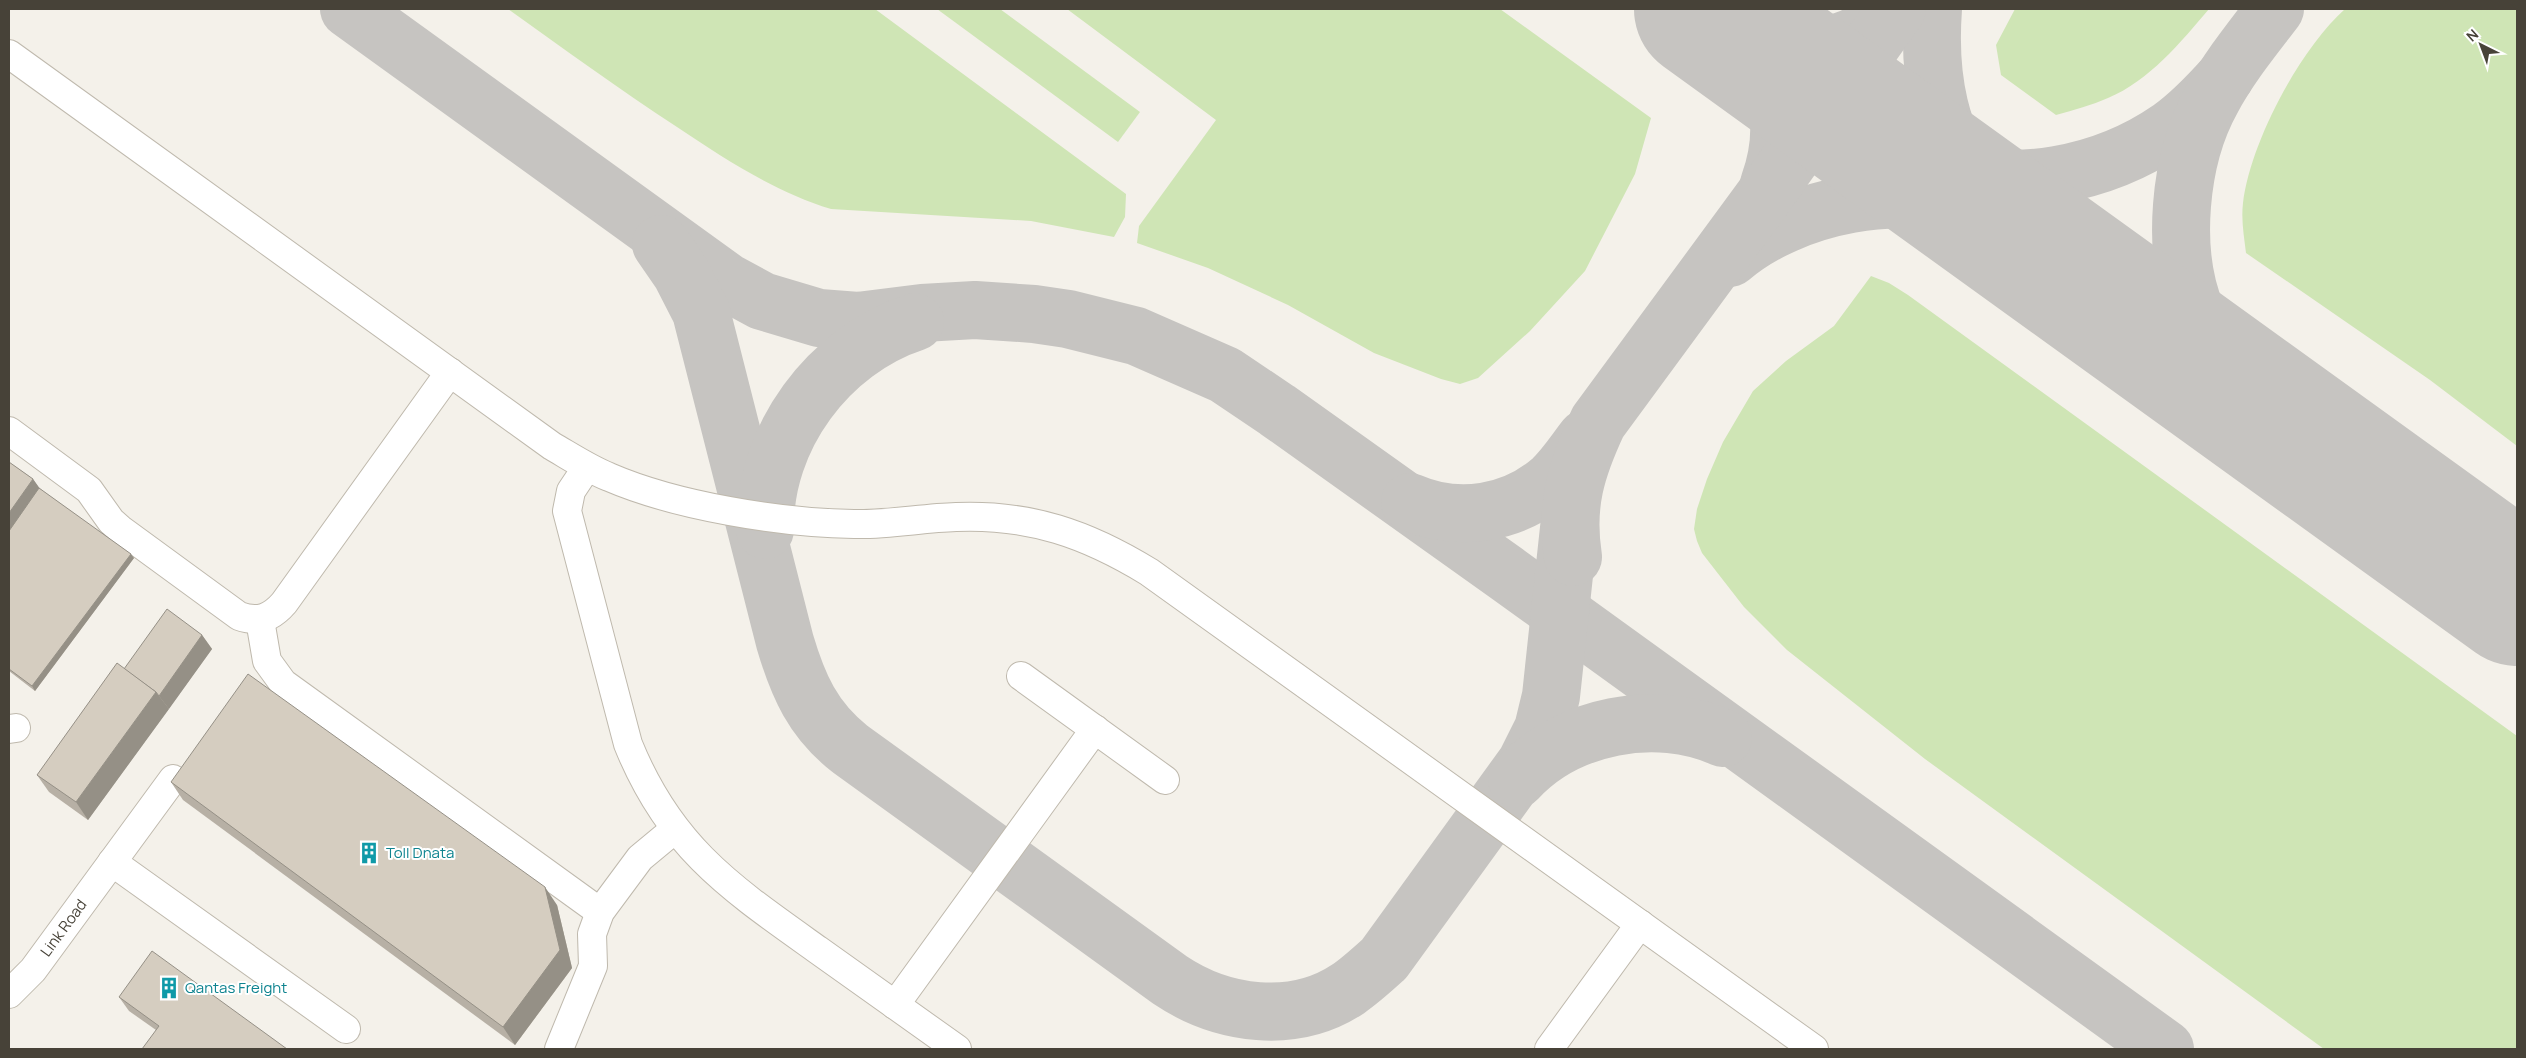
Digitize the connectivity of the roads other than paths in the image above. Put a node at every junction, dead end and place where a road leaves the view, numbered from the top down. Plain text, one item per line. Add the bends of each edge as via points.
1 (9, 54) edge
2 (450, 372) junction
3 (9, 431) edge
4 (587, 467) junction
5 (260, 620) junction
6 (1021, 676) dead end
7 (1094, 729) junction
8 (173, 780) edge
9 (1165, 780) dead end
10 (675, 830) junction
11 (112, 862) junction
12 (600, 912) junction
13 (1640, 924) junction
14 (33, 970) junction
15 (9, 994) edge
16 (895, 1005) junction
17 (9, 1012) edge
18 (346, 1029) dead end
19 (559, 1049) edge
20 (957, 1049) edge
21 (1549, 1049) edge
22 (1814, 1049) edge

1 - 2 street
2 - 4 street via 552,446
2 - 5 street via 284,603
3 - 5 street via 90,490 120,529 240,616
4 - 10 street via 571,491 567,512 628,744 648,788
4 - 13 street via 647,491 758,514 810,522 855,524 957,517 996,518 1036,523 1111,549 1157,578
5 - 12 street via 267,661 283,683
6 - 7 street
7 - 9 street
7 - 16 street
8 - 11 street, Link Road
10 - 12 street via 640,858
10 - 16 street via 695,854 741,895
11 - 14 street, Link Road
11 - 18 street
12 - 19 street via 592,934 593,966
13 - 21 street
13 - 22 street
14 - 15 street, Link Road
14 - 17 street, Link Road
16 - 20 street

